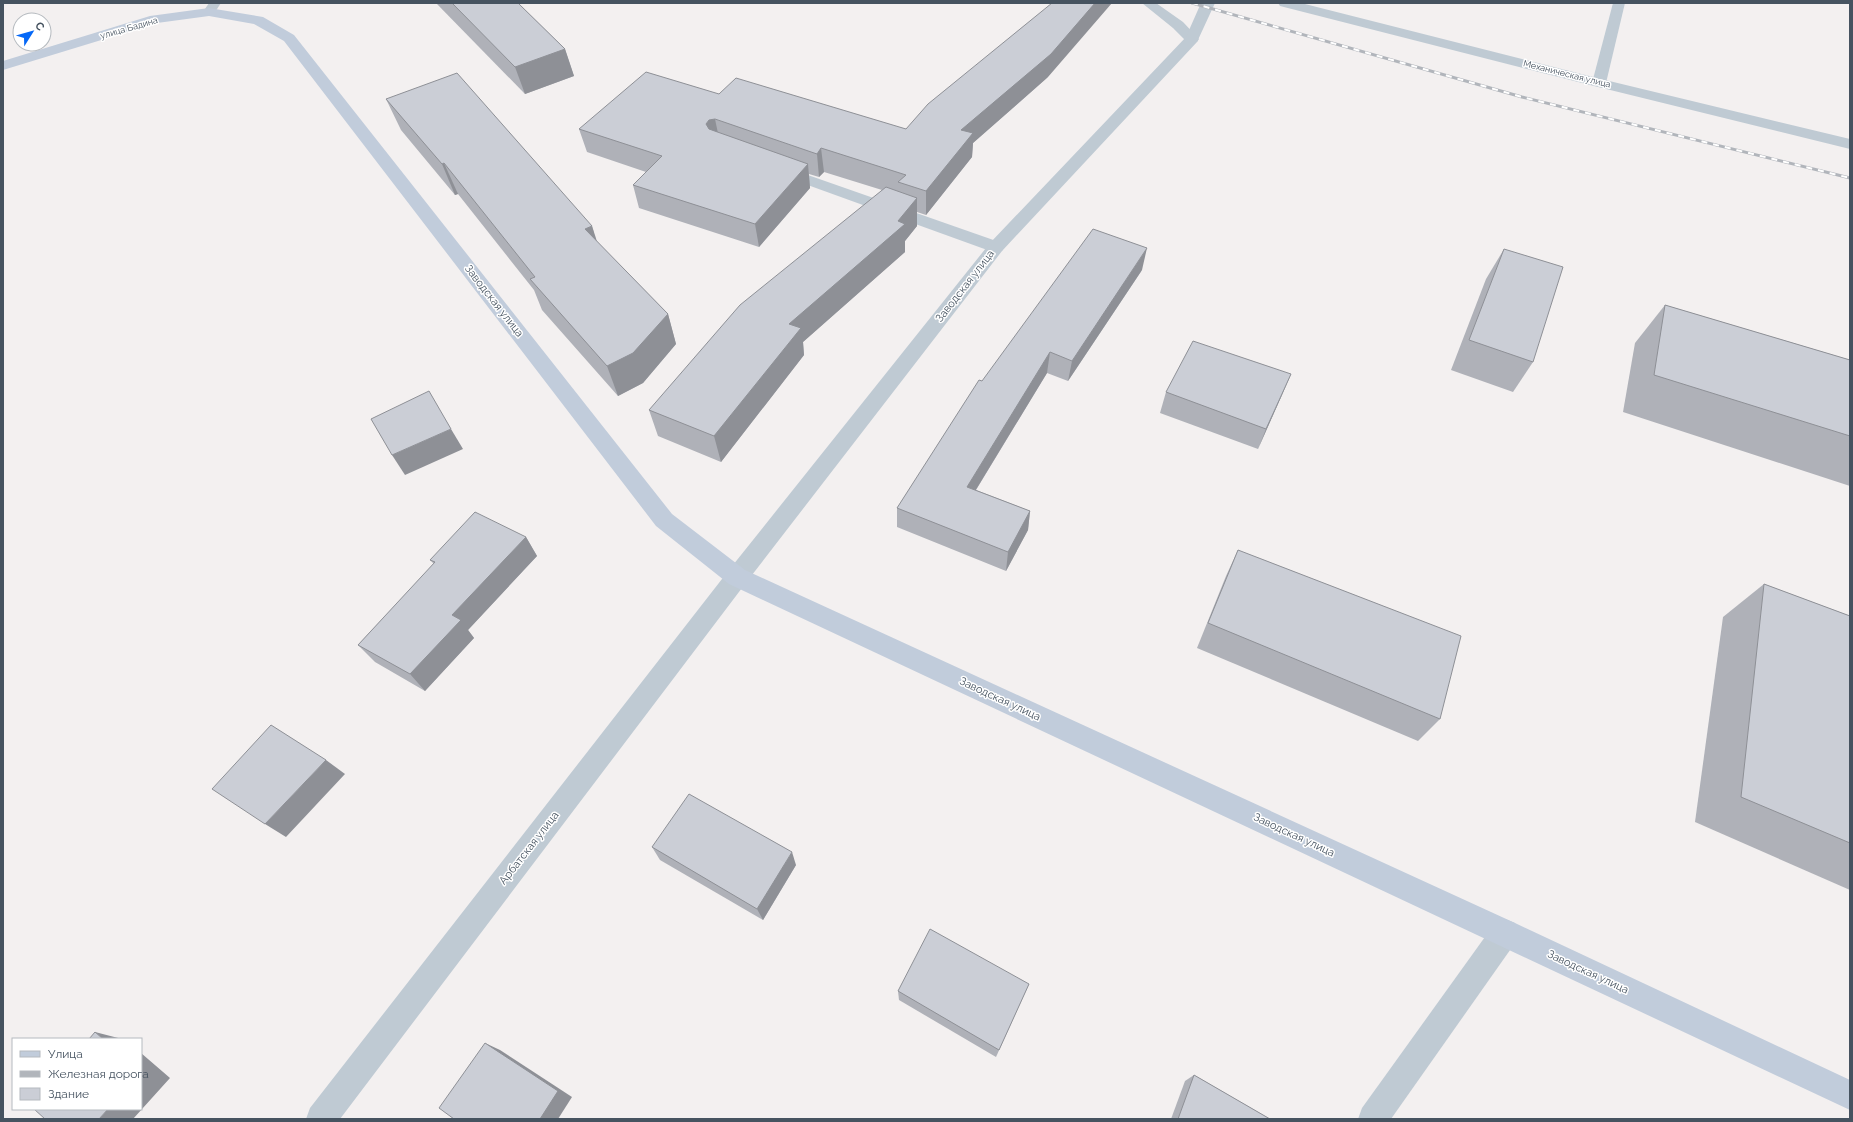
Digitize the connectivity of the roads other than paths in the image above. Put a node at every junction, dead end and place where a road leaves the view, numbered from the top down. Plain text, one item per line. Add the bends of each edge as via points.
1 (1148, 3) edge
2 (1285, 3) edge
3 (1619, 3) edge
4 (1207, 5) edge
5 (212, 8) edge
6 (258, 20) joint
7 (1192, 39) junction
8 (3, 66) edge
9 (1599, 83) junction
10 (1850, 144) edge
11 (772, 167) edge
12 (996, 246) junction
13 (737, 577) junction
14 (1505, 933) junction
15 (1850, 1095) edge
16 (321, 1119) edge
17 (1373, 1119) edge

1 - 7 lane
2 - 9 street, Механическая улица
3 - 9 lane
4 - 7 street, Заводская улица
5 - 6 street, улица Бадина
5 - 8 street, улица Бадина via 155,19
6 - 13 street, Заводская улица via 289,38 664,520
7 - 12 street, Заводская улица
9 - 10 street, Механическая улица
11 - 12 lane
12 - 13 street, Заводская улица
13 - 14 street, Заводская улица
13 - 16 street, Арбатская улица
14 - 15 street, Заводская улица
14 - 17 street

